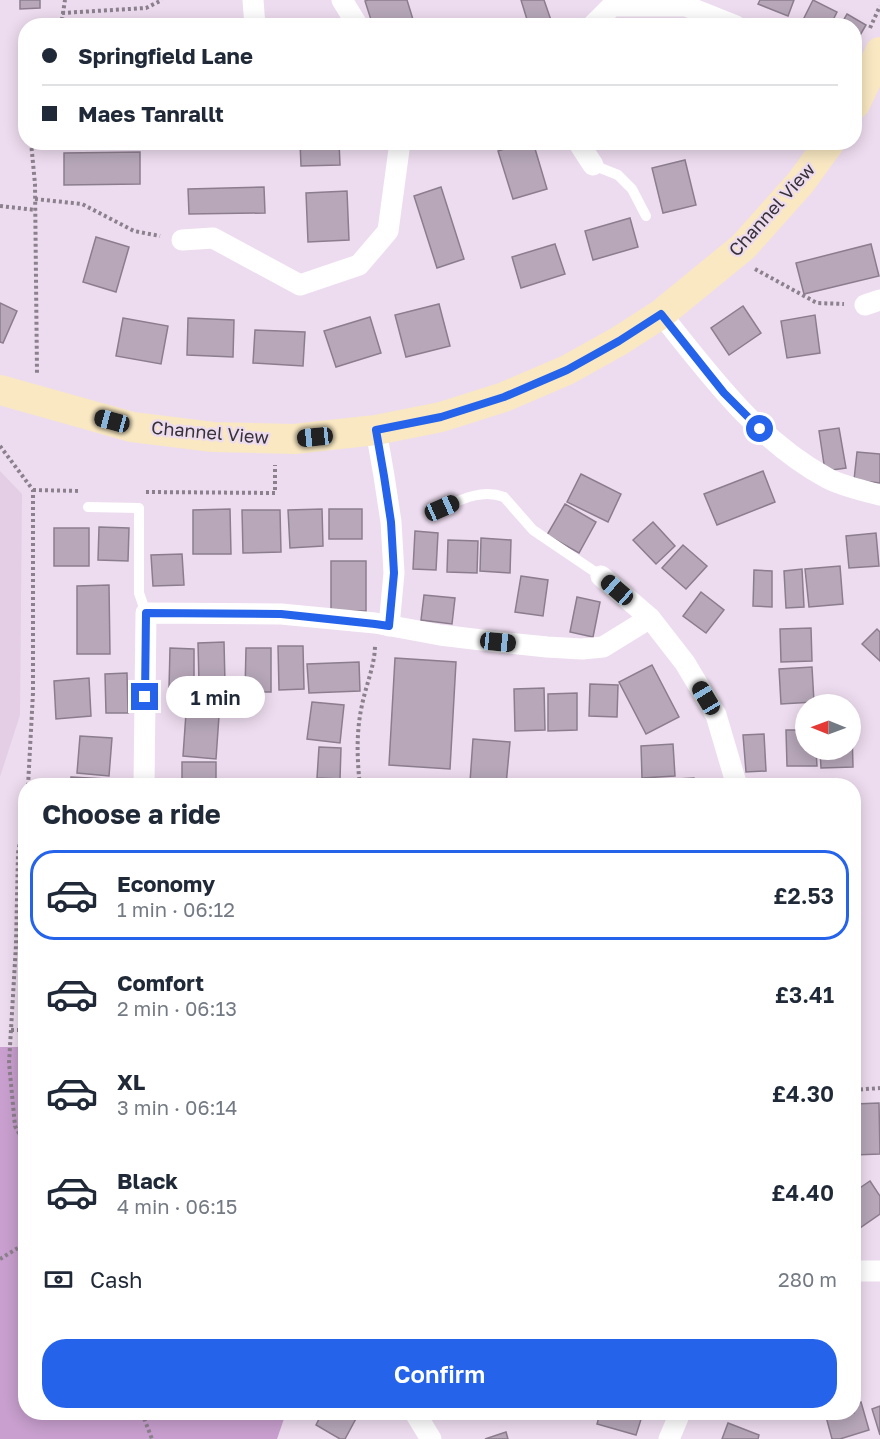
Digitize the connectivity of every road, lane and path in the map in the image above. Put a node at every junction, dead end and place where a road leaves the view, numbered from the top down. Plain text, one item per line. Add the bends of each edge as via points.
1 (64, 0) edge
2 (162, 0) edge
3 (253, 0) edge
4 (342, 0) edge
5 (687, 3) edge
6 (62, 13) junction
7 (62, 18) edge
8 (254, 18) edge
9 (353, 18) edge
10 (600, 18) edge
11 (719, 18) edge
12 (880, 52) edge
13 (862, 85) edge
14 (32, 150) edge
15 (399, 150) edge
16 (583, 150) edge
17 (824, 150) edge
18 (593, 165) joint
19 (35, 199) junction
20 (0, 206) edge
21 (36, 210) junction
22 (646, 216) dead end
23 (182, 240) joint
24 (731, 257) junction
25 (873, 303) edge
26 (661, 314) junction
27 (37, 375) dead end
28 (0, 390) edge
29 (376, 430) junction
30 (276, 439) junction
31 (0, 446) edge
32 (33, 490) junction
33 (91, 491) dead end
34 (137, 492) dead end
35 (880, 495) edge
36 (88, 507) dead end
37 (442, 508) dead end
38 (601, 576) joint
39 (146, 613) junction
40 (650, 618) junction
41 (382, 625) junction
42 (28, 778) edge
43 (144, 778) edge
44 (359, 778) edge
45 (735, 778) edge
46 (18, 853) edge
47 (11, 1030) junction
48 (18, 1030) edge
49 (880, 1088) edge
50 (861, 1089) edge
51 (18, 1131) edge
52 (18, 1248) edge
53 (0, 1259) edge
54 (861, 1271) edge
55 (880, 1271) edge
56 (145, 1420) edge
57 (419, 1420) edge
58 (677, 1420) edge
59 (152, 1439) edge
60 (431, 1439) edge
61 (669, 1439) edge

1 - 6 path
2 - 6 path via 146,8
3 - 8 street
4 - 9 street
5 - 10 street via 612,6
5 - 11 street
6 - 7 path
12 - 13 street
14 - 19 path
15 - 23 street via 388,231 359,265 300,285 213,238
16 - 18 street
17 - 24 street, Channel View via 801,182
18 - 22 lane via 618,175 632,189
19 - 21 path
19 - 23 path via 82,204 134,231
20 - 21 path
21 - 27 path
24 - 25 path via 817,303
24 - 26 street, Channel View
26 - 29 street, Channel View via 567,370 504,397 441,417
26 - 35 street via 724,393 786,453 829,479
28 - 30 street, Channel View via 132,427 213,437
29 - 30 street, Channel View
29 - 41 street via 392,532 394,573
30 - 34 path via 275,493
31 - 32 path
32 - 33 path
32 - 42 path via 33,693
36 - 39 lane via 139,508 139,593
37 - 38 lane via 469,496 500,495 533,530
38 - 40 street
39 - 41 street via 281,614
39 - 43 street
40 - 41 street via 603,646 582,649 498,642
40 - 45 street via 685,663 716,715
41 - 44 path via 357,731
46 - 47 path
47 - 48 path
47 - 51 path via 9,1063
49 - 50 path
52 - 53 path
54 - 55 street
56 - 59 path
57 - 60 street
58 - 61 street

